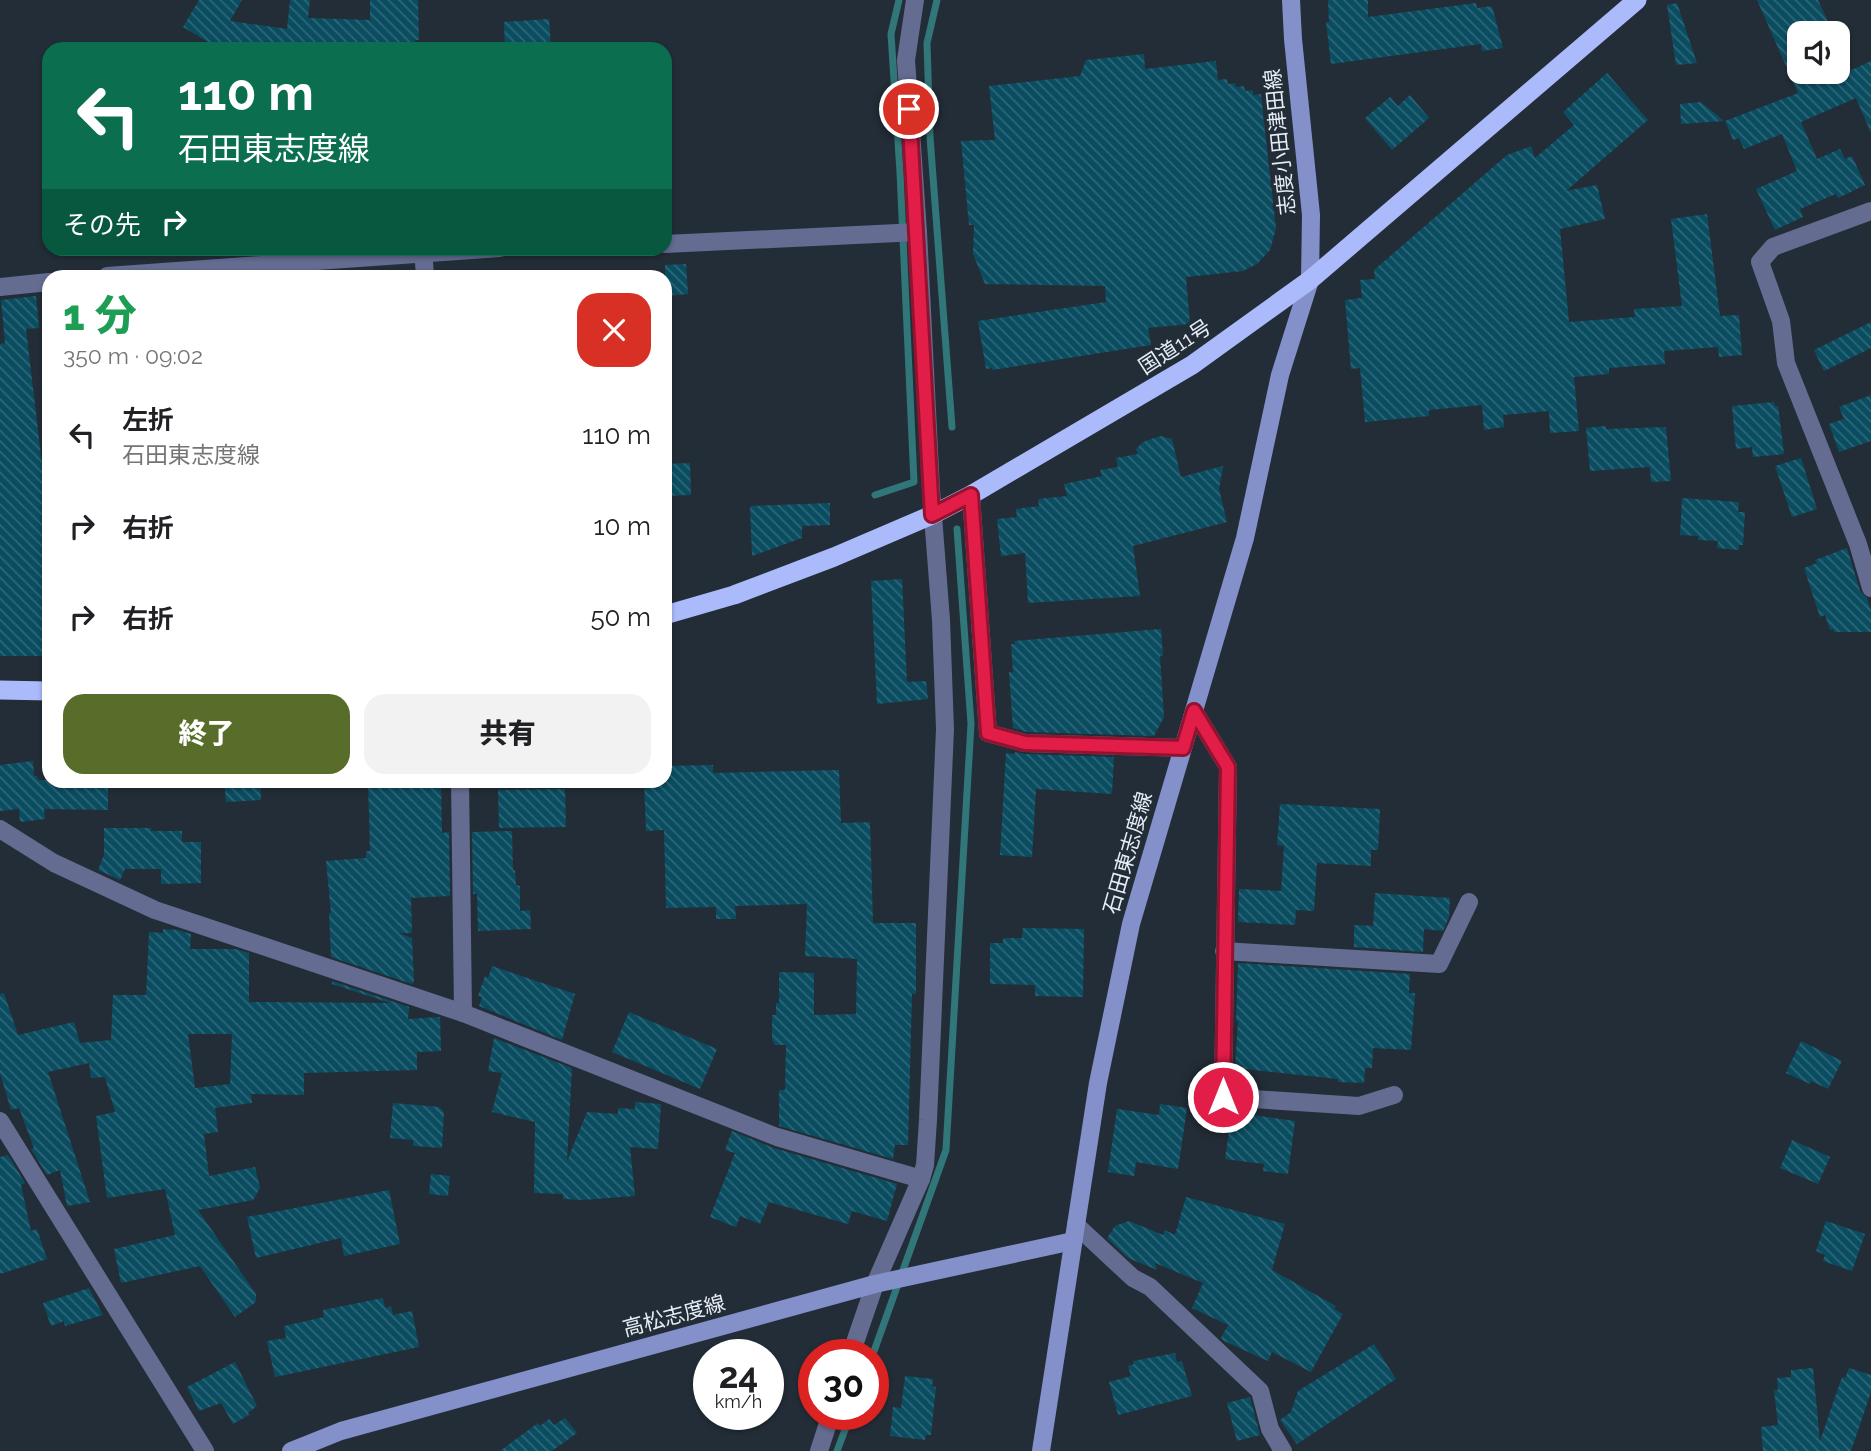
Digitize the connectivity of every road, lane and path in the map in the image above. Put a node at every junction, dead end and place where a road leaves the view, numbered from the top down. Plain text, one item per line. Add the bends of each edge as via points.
1 (915, 0) edge
2 (1291, 0) edge
3 (1637, 0) edge
4 (1871, 211) edge
5 (918, 232) junction
6 (672, 244) edge
7 (360, 256) edge
8 (183, 270) edge
9 (1310, 279) junction
10 (42, 283) edge
11 (0, 287) edge
12 (971, 495) junction
13 (932, 515) junction
14 (1871, 588) edge
15 (672, 613) edge
16 (0, 690) edge
17 (42, 691) edge
18 (1194, 711) junction
19 (1183, 748) junction
20 (460, 788) edge
21 (0, 829) edge
22 (1469, 901) dead end
23 (1224, 951) junction
24 (463, 1013) junction
25 (1394, 1095) dead end
26 (0, 1121) edge
27 (921, 1180) junction
28 (1075, 1233) junction
29 (874, 1284) junction
30 (856, 1339) edge
31 (826, 1430) edge
32 (205, 1451) edge
33 (291, 1451) edge
34 (819, 1451) edge
35 (1041, 1451) edge
36 (1283, 1451) edge

1 - 5 street via 906,60
2 - 9 main road, 志度小田津田線 via 1311,215
3 - 9 highway, 国道11号
4 - 14 street via 1773,247 1760,262 1780,321 1786,363
5 - 6 street
5 - 13 street
7 - 8 street
9 - 12 highway, 国道11号 via 1192,365
9 - 18 main road, 石田東志度線 via 1280,374 1245,538
10 - 11 street
12 - 13 highway, 国道11号
12 - 19 street via 988,733 1025,743
13 - 15 highway, 国道11号 via 734,595
13 - 27 street via 945,730 928,1120
16 - 17 highway
18 - 19 main road, 石田東志度線
18 - 23 street via 1228,767
19 - 28 main road, 石田東志度線 via 1131,924 1098,1083
20 - 24 street
21 - 24 street via 54,863 155,910
22 - 23 street via 1439,964
23 - 25 street via 1223,1097 1359,1106
24 - 27 street via 777,1138
26 - 32 street
27 - 29 street
28 - 29 main road, 高松志度線
28 - 35 main road, 石田東志度線
28 - 36 street via 1150,1287 1260,1391 1270,1429
29 - 30 street
29 - 33 main road, 高松志度線 via 341,1432
31 - 34 street

